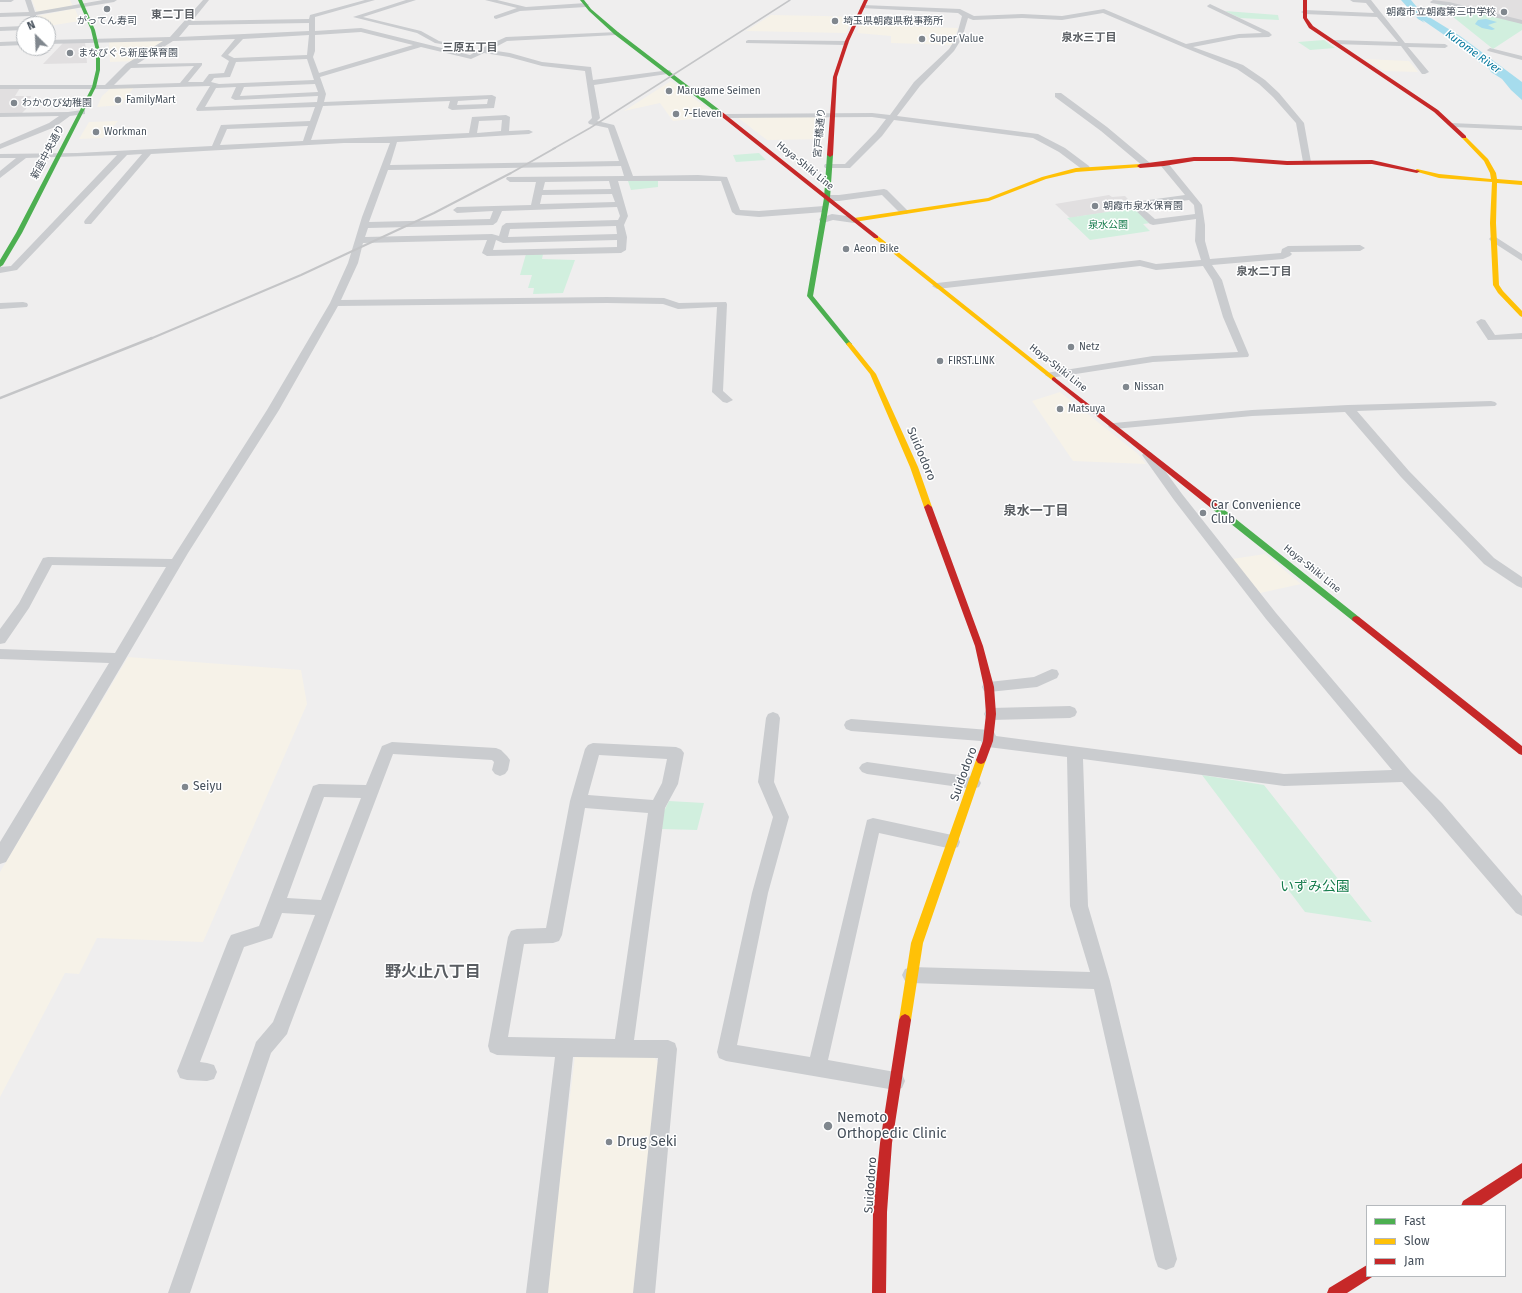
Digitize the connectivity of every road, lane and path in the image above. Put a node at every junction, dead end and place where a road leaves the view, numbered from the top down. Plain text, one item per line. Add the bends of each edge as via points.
1 (0, 0) edge
2 (11, 0) edge
3 (28, 0) edge
4 (114, 0) edge
5 (206, 0) edge
6 (372, 0) edge
7 (413, 0) edge
8 (488, 0) edge
9 (1305, 0) edge
10 (1353, 0) edge
11 (1433, 2) dead end
12 (81, 3) edge
13 (584, 3) edge
14 (864, 4) edge
15 (1210, 6) dead end
16 (528, 8) junction
17 (331, 11) junction
18 (1304, 12) junction
19 (33, 14) junction
20 (0, 15) edge
21 (1380, 15) junction
22 (350, 16) junction
23 (966, 16) junction
24 (496, 17) dead end
25 (311, 21) junction
26 (1522, 22) edge
27 (188, 23) junction
28 (16, 28) edge
29 (0, 29) edge
30 (616, 33) junction
31 (312, 34) junction
32 (241, 37) junction
33 (171, 39) junction
34 (96, 41) junction
35 (56, 42) edge
36 (748, 42) dead end
37 (1332, 42) junction
38 (16, 43) edge
39 (846, 43) junction
40 (0, 44) edge
41 (421, 45) junction
42 (1404, 45) junction
43 (459, 46) dead end
44 (1185, 46) junction
45 (1446, 46) dead end
46 (478, 50) junction
47 (1490, 50) dead end
48 (310, 57) junction
49 (1522, 58) edge
50 (233, 60) junction
51 (129, 66) junction
52 (667, 72) junction
53 (1424, 72) dead end
54 (318, 79) junction
55 (590, 83) junction
56 (182, 85) junction
57 (210, 85) junction
58 (241, 85) junction
59 (0, 87) edge
60 (94, 87) junction
61 (107, 87) junction
62 (322, 94) junction
63 (1058, 95) dead end
64 (455, 98) junction
65 (370, 102) junction
66 (253, 107) junction
67 (236, 108) junction
68 (319, 108) junction
69 (368, 111) dead end
70 (82, 112) junction
71 (68, 114) junction
72 (0, 115) edge
73 (248, 115) junction
74 (833, 115) junction
75 (725, 116) junction
76 (893, 117) junction
77 (314, 123) junction
78 (1453, 125) junction
79 (1522, 128) edge
80 (529, 132) dead end
81 (505, 133) junction
82 (474, 134) junction
83 (391, 140) junction
84 (306, 143) junction
85 (0, 147) edge
86 (215, 148) junction
87 (149, 151) junction
88 (125, 152) junction
89 (25, 155) junction
90 (59, 155) junction
91 (0, 156) edge
92 (602, 160) junction
93 (624, 161) junction
94 (1307, 162) junction
95 (1164, 164) junction
96 (550, 165) junction
97 (1147, 165) junction
98 (828, 166) junction
99 (384, 168) junction
100 (1086, 168) junction
101 (0, 175) edge
102 (629, 178) junction
103 (510, 179) dead end
104 (541, 179) junction
105 (1494, 181) junction
106 (1522, 183) edge
107 (613, 185) junction
108 (538, 193) junction
109 (826, 198) junction
110 (1192, 198) junction
111 (620, 204) junction
112 (534, 207) junction
113 (824, 209) junction
114 (457, 210) dead end
115 (904, 212) junction
116 (496, 213) junction
117 (1199, 216) junction
118 (823, 220) junction
119 (854, 220) junction
120 (88, 222) dead end
121 (621, 223) junction
122 (364, 225) junction
123 (506, 226) junction
124 (492, 237) junction
125 (622, 237) junction
126 (1494, 238) junction
127 (503, 239) junction
128 (359, 240) junction
129 (1360, 248) dead end
130 (1522, 258) edge
131 (1, 261) edge
132 (1207, 264) junction
133 (0, 270) edge
134 (937, 286) junction
135 (810, 296) joint
136 (335, 303) junction
137 (0, 306) edge
138 (23, 306) dead end
139 (1522, 315) edge
140 (1481, 322) dead end
141 (1522, 336) edge
142 (1050, 375) junction
143 (727, 400) dead end
144 (1491, 404) dead end
145 (1348, 408) junction
146 (1114, 426) junction
147 (1144, 450) junction
148 (175, 563) junction
149 (1522, 583) edge
150 (0, 639) edge
151 (0, 654) edge
152 (118, 658) junction
153 (1052, 674) dead end
154 (989, 687) junction
155 (1070, 712) dead end
156 (991, 714) junction
157 (773, 718) dead end
158 (851, 725) dead end
159 (988, 739) junction
160 (1522, 751) edge
161 (1075, 753) junction
162 (868, 768) dead end
163 (500, 770) dead end
164 (1406, 776) junction
165 (973, 783) junction
166 (371, 792) junction
167 (578, 802) junction
168 (657, 807) junction
169 (952, 842) junction
170 (0, 857) edge
171 (275, 906) junction
172 (326, 908) junction
173 (1522, 908) edge
174 (911, 974) junction
175 (1101, 981) junction
176 (565, 1048) junction
177 (623, 1048) junction
178 (817, 1067) junction
179 (206, 1072) dead end
180 (895, 1081) junction
181 (1522, 1170) edge
182 (1470, 1205) edge
183 (1166, 1260) dead end
184 (1366, 1273) edge
185 (179, 1293) edge
186 (537, 1293) edge
187 (644, 1293) edge
188 (879, 1293) edge
189 (1334, 1293) edge

1 - 2 street
3 - 19 street
4 - 12 street
5 - 27 street
6 - 17 street
7 - 22 street
8 - 16 street
9 - 18 street
10 - 21 street via 1368,1
11 - 26 street
12 - 19 street
12 - 34 street, 新座中央通り
13 - 16 street
13 - 30 street, Hoya-Shiki Line
14 - 23 street via 960,11
14 - 39 street, 宮戸橋通り
15 - 44 street via 1269,34 1239,36
16 - 24 street
17 - 22 street
17 - 25 street via 312,16
18 - 21 street
18 - 37 street via 1311,27
19 - 20 street
21 - 42 street
22 - 43 street via 419,32 437,42
23 - 44 street via 1056,18 1104,11
23 - 76 street via 952,50 917,84
25 - 27 street
25 - 31 street
27 - 33 street
28 - 29 street
30 - 46 street via 506,39
30 - 52 street, Hoya-Shiki Line
31 - 32 street
31 - 41 street via 361,30
31 - 48 street
32 - 33 street
32 - 50 street via 224,56
33 - 34 street
33 - 51 street
34 - 35 street
34 - 60 street, 新座中央通り via 98,61
36 - 39 street
37 - 42 street
37 - 78 street via 1403,88
38 - 40 street
39 - 74 street, 宮戸橋通り via 836,76
41 - 46 street via 471,56
41 - 54 street
42 - 45 street
42 - 53 street
44 - 94 street via 1244,69 1276,95 1300,123
46 - 55 street via 542,64 588,69
47 - 49 street
48 - 50 street
48 - 54 street
50 - 57 street via 226,75 212,76
51 - 56 street via 200,64
51 - 61 street
52 - 55 street
52 - 75 street, Hoya-Shiki Line
54 - 58 street
54 - 62 street
55 - 93 street via 594,120 611,127
56 - 57 street
56 - 61 street
57 - 58 street
57 - 67 street via 199,111
58 - 62 street via 235,98
59 - 60 street
60 - 61 street
60 - 70 street, 新座中央通り
62 - 68 street
63 - 97 street
64 - 64 street via 492,97 491,106 448,107
64 - 65 street
65 - 68 street
65 - 69 street
66 - 67 street
66 - 68 street
66 - 73 street
67 - 73 street via 232,116
68 - 73 street
68 - 77 street
70 - 71 street
70 - 90 street, 新座中央通り
71 - 72 street
71 - 85 street via 52,125
74 - 75 street
74 - 76 street
74 - 98 street, 宮戸橋通り
75 - 109 street, Hoya-Shiki Line
76 - 98 street via 847,166
76 - 100 street via 1035,136 1062,150
77 - 84 street
77 - 86 street via 224,127
78 - 79 street
78 - 105 street via 1486,160
80 - 81 street
81 - 82 street
81 - 82 street via 506,117 475,119
82 - 83 street
83 - 84 street
83 - 99 street via 394,143
84 - 86 street
86 - 87 street
87 - 88 street
87 - 120 street
88 - 90 street
88 - 133 street via 14,268
89 - 90 street
89 - 91 street
89 - 101 street
90 - 131 street, 新座中央通り via 19,233
92 - 93 street
92 - 96 street
92 - 96 street via 571,155
93 - 102 street
94 - 95 street via 1215,158
94 - 105 street via 1372,162 1439,176
95 - 97 street
95 - 110 street
96 - 99 street
97 - 100 street
98 - 109 street, 宮戸橋通り
99 - 122 street
100 - 115 street via 1054,175 989,199
102 - 107 street
102 - 113 street via 724,179 736,212 759,214
103 - 104 street
104 - 107 street
104 - 108 street
105 - 106 street
105 - 126 street
107 - 108 street
107 - 111 street
108 - 112 street
109 - 113 street, 宮戸橋通り
109 - 115 street via 884,192
109 - 119 street, Hoya-Shiki Line
110 - 117 street via 1198,206
110 - 117 street via 1134,205 1153,222
111 - 112 street
111 - 121 street via 624,216
112 - 116 street
113 - 118 street, 宮戸橋通り
114 - 116 street
115 - 119 street
116 - 122 street via 493,222
116 - 123 street via 500,224
117 - 132 street via 1200,241
118 - 119 street via 837,217
118 - 135 street, 宮戸橋通り
119 - 134 street, Hoya-Shiki Line
121 - 123 street
121 - 125 street
122 - 128 street
123 - 127 street
124 - 125 street via 487,253 621,250
124 - 127 street
124 - 128 street
125 - 127 street
126 - 130 street
126 - 139 street via 1496,285
128 - 136 street via 346,281
129 - 132 street via 1288,250 1284,256
132 - 134 street via 1156,267 1140,263
132 - 142 street via 1217,280 1228,317 1244,355 1152,359
134 - 142 street, Hoya-Shiki Line
135 - 154 street, Suidodoro via 873,374 917,474 965,603
136 - 143 street via 629,300 664,301 678,306 722,304 717,392
136 - 148 street via 273,410
137 - 138 street
140 - 141 street via 1492,338
142 - 146 street, Hoya-Shiki Line
144 - 145 street
145 - 146 street via 1252,413
145 - 149 street via 1405,474 1489,561
146 - 147 street, Hoya-Shiki Line
147 - 160 street, Hoya-Shiki Line
147 - 164 street via 1267,610
148 - 150 street via 48,561 24,605
148 - 152 street
151 - 152 street
152 - 170 street
153 - 154 street via 1037,682
154 - 156 street, Suidodoro
155 - 156 street
156 - 159 street, Suidodoro
157 - 178 street via 766,782 781,817 760,893 726,1052
158 - 159 street
159 - 161 street
159 - 165 street, Suidodoro
161 - 164 street via 1284,780
161 - 175 street via 1079,906
162 - 165 street
163 - 166 street via 502,760 496,754 392,748 387,750
164 - 173 street
165 - 169 street, Suidodoro
166 - 171 street via 319,790
166 - 172 street
167 - 168 street
167 - 168 street via 593,749 676,753 670,784
167 - 176 street via 553,935 517,937 497,1046
168 - 177 street
169 - 174 street, Suidodoro via 917,942
169 - 178 street via 873,825
171 - 172 street
171 - 179 street via 266,932 237,941 187,1071
172 - 185 street via 280,1028 263,1048
174 - 175 street
174 - 180 street, Suidodoro
175 - 183 street
176 - 177 street
176 - 186 street
177 - 187 street via 668,1049
178 - 180 street
180 - 188 street, Suidodoro via 880,1212
181 - 182 street
184 - 189 street

